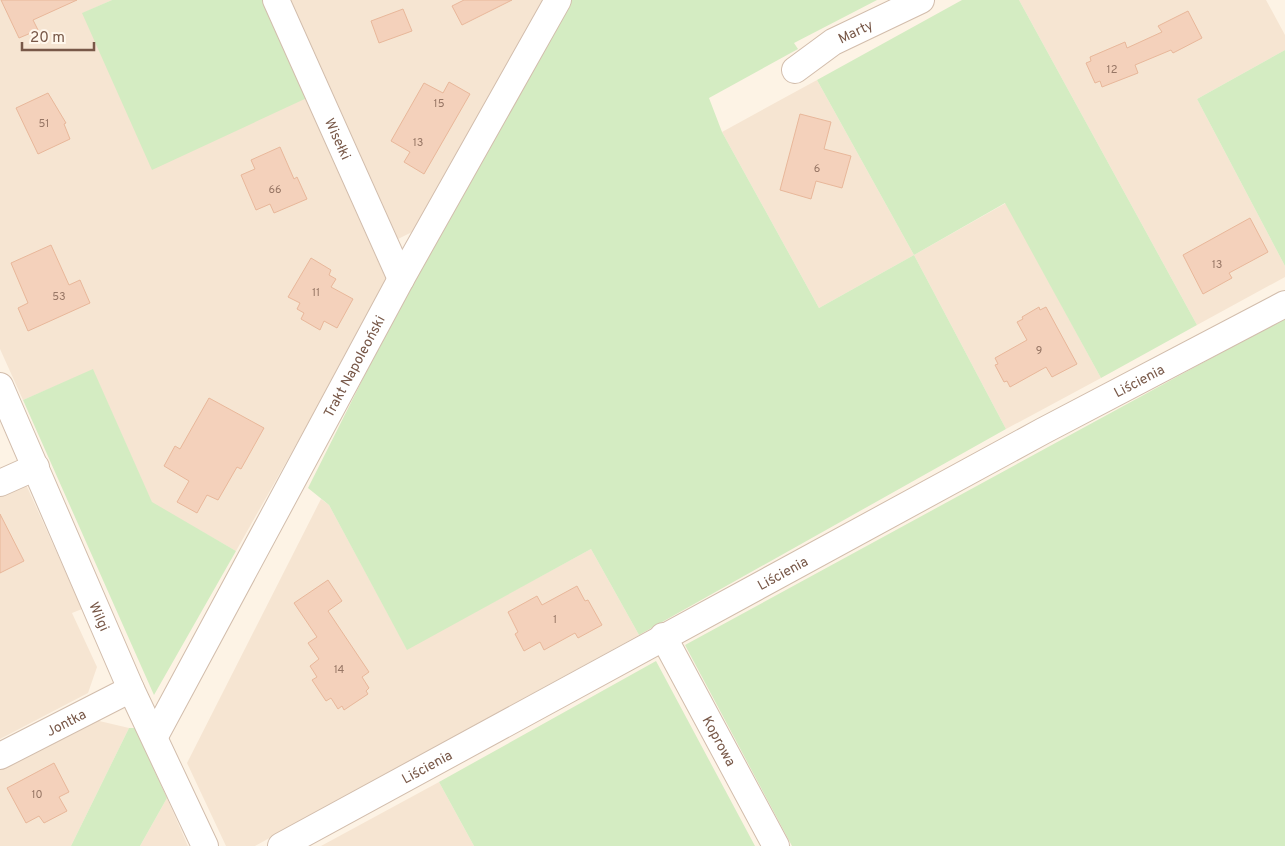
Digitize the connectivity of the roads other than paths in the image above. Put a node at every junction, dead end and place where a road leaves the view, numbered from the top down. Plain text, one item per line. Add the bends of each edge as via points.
1 (276, 0) edge
2 (557, 0) edge
3 (921, 0) edge
4 (795, 70) dead end
5 (401, 279) junction
6 (1285, 304) edge
7 (0, 386) edge
8 (36, 467) junction
9 (0, 484) edge
10 (663, 636) junction
11 (131, 689) junction
12 (154, 736) junction
13 (0, 756) edge
14 (205, 846) edge
15 (282, 846) edge
16 (776, 846) edge

1 - 5 street, Wisełki
2 - 5 street, Trakt Napoleoński
3 - 4 street, Marty via 833,42
5 - 12 street, Trakt Napoleoński
6 - 10 street, Liścienia
7 - 8 street, Wilgi
8 - 9 street
8 - 11 street, Wilgi
10 - 15 street, Liścienia
10 - 16 street, Koprowa
11 - 12 street, Wilgi
11 - 13 street, Jontka
12 - 14 street, Wilgi

